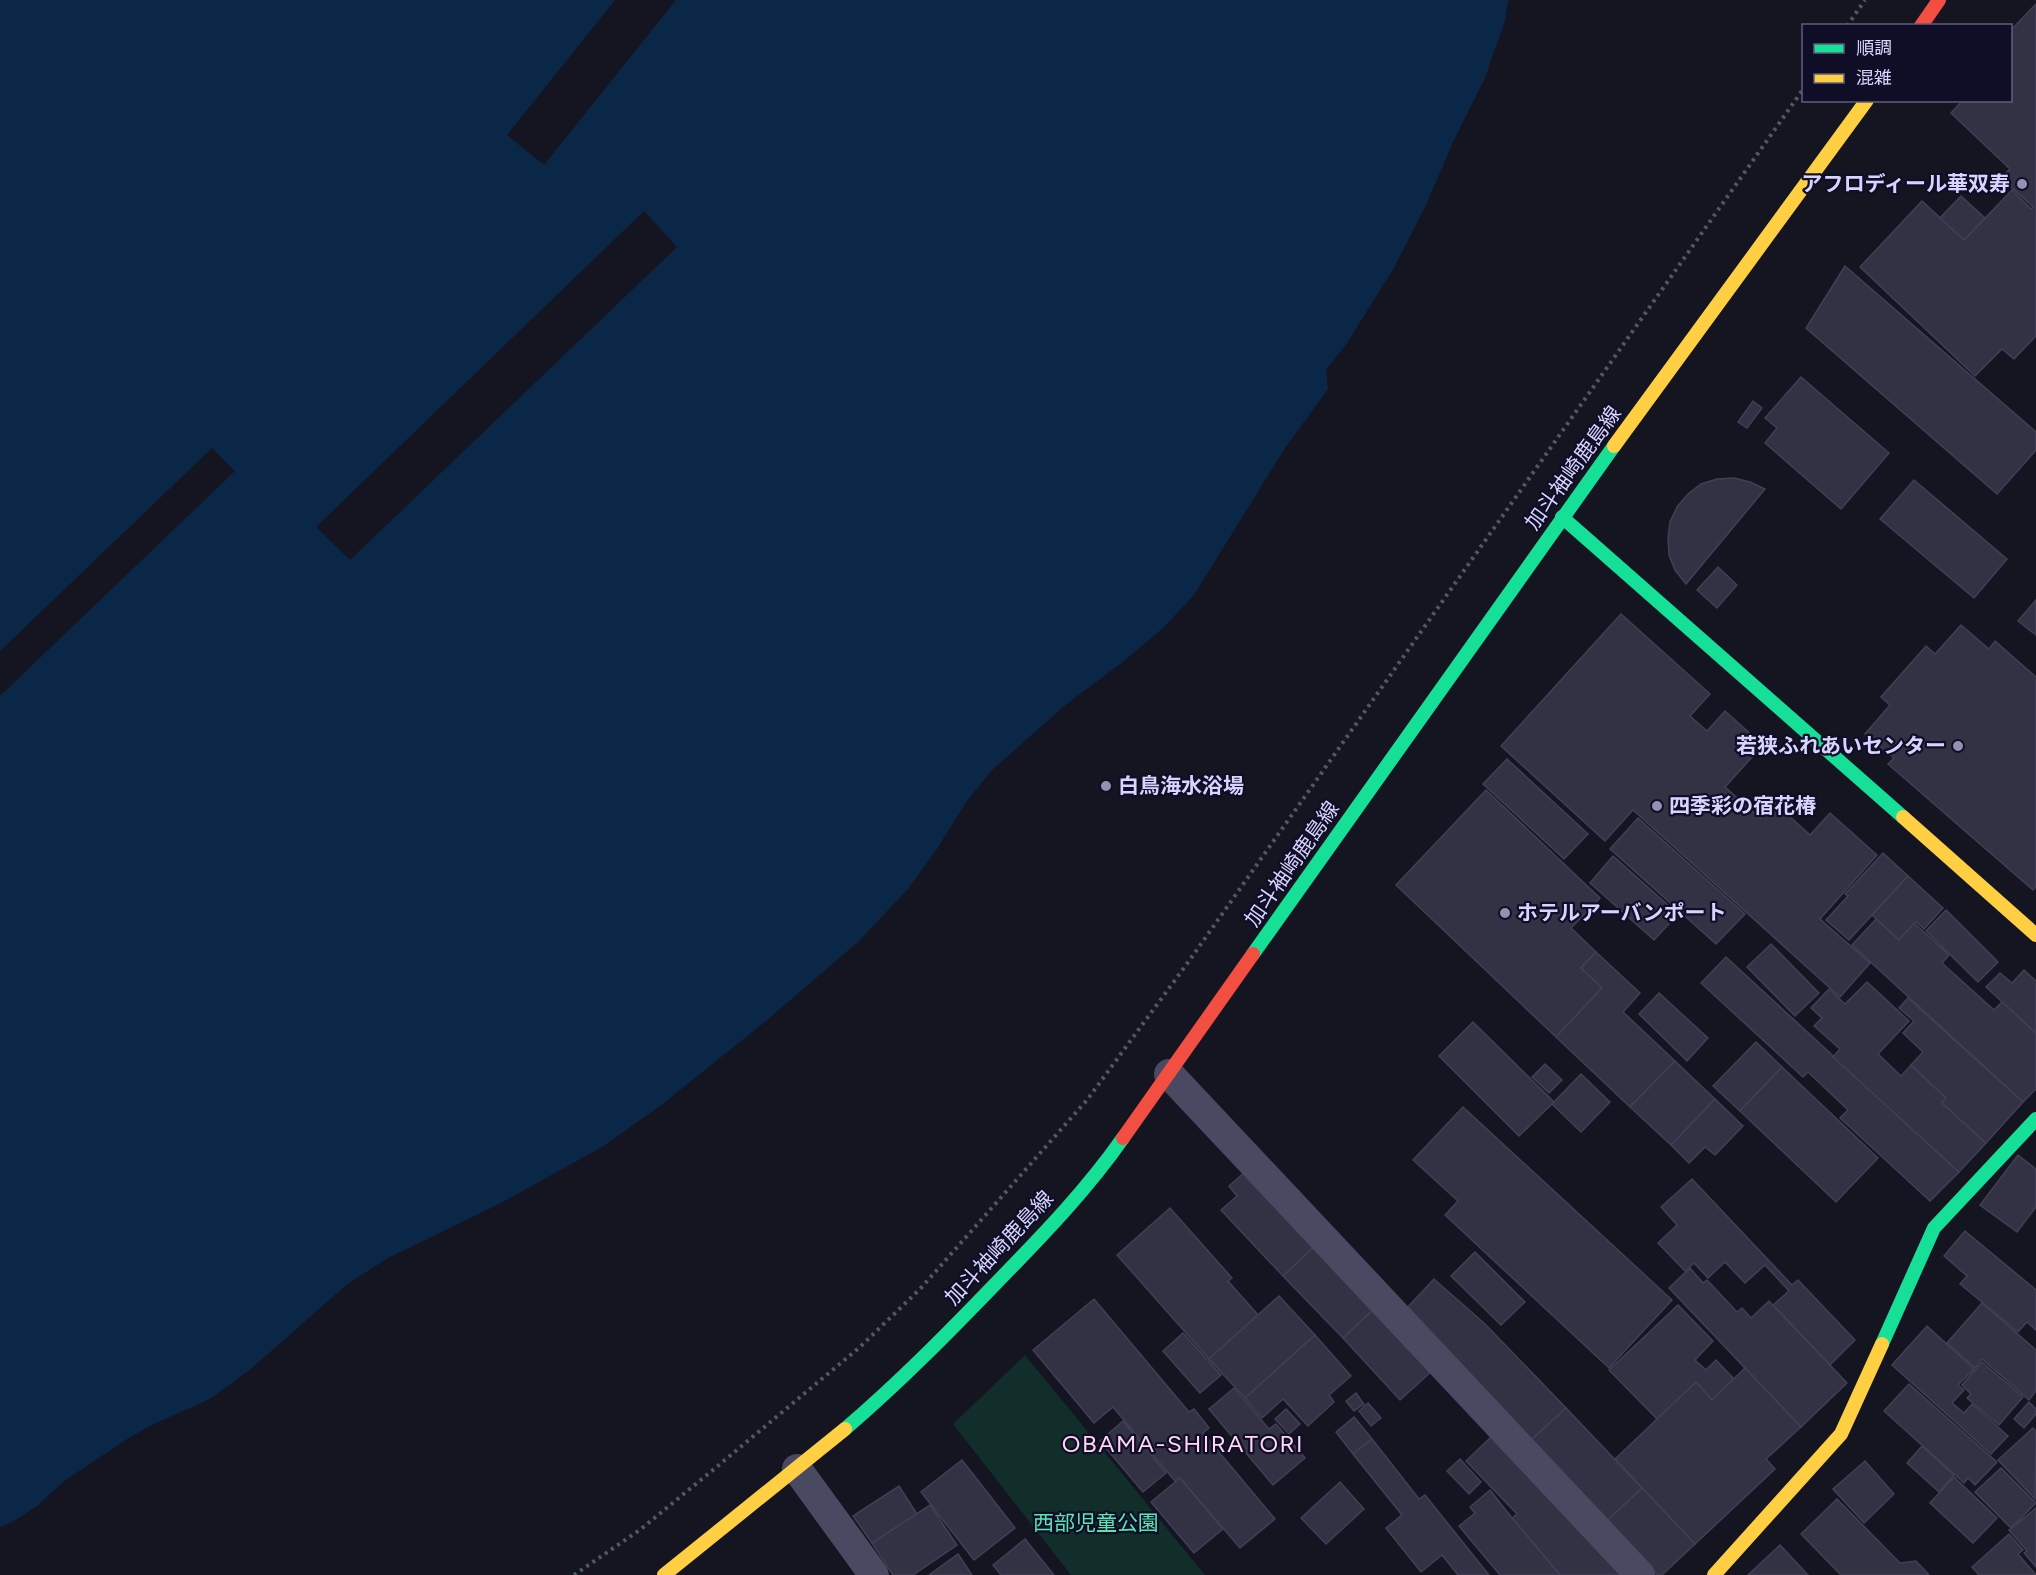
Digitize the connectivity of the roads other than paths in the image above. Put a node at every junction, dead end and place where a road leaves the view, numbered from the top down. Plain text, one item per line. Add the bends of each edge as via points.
1 (1939, 0) edge
2 (1922, 24) edge
3 (1866, 102) edge
4 (1562, 518) junction
5 (2036, 935) edge
6 (1169, 1074) junction
7 (2036, 1119) edge
8 (798, 1469) junction
9 (664, 1575) edge
10 (874, 1575) edge
11 (1640, 1575) edge
12 (1714, 1575) edge

1 - 2 main road
3 - 4 main road, 加斗袖崎鹿島線
4 - 5 main road
4 - 6 main road, 加斗袖崎鹿島線
6 - 8 main road, 加斗袖崎鹿島線 via 1109,1158 1040,1238 883,1396
6 - 11 lane
7 - 12 main road via 1934,1228 1841,1434
8 - 9 main road, 加斗袖崎鹿島線
8 - 10 lane

